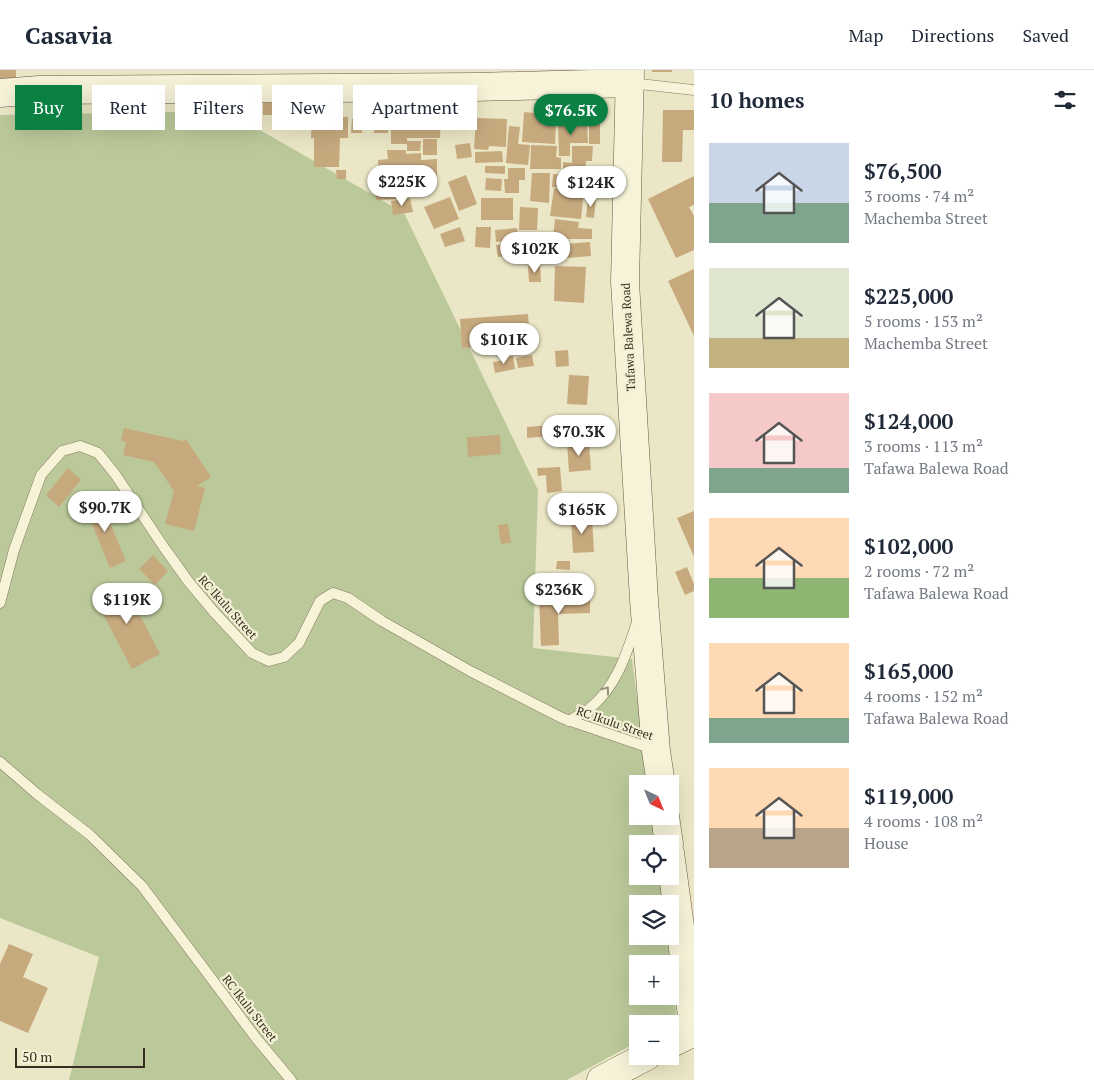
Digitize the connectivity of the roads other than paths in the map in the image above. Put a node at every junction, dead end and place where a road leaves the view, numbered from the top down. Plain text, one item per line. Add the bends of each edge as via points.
1 (630, 77) edge
2 (24, 83) edge
3 (694, 90) edge
4 (644, 600) junction
5 (0, 602) edge
6 (569, 721) junction
7 (656, 751) junction
8 (0, 762) edge
9 (660, 775) edge
10 (674, 885) edge
11 (694, 1031) edge
12 (679, 1039) edge
13 (630, 1065) edge
14 (291, 1080) edge
15 (602, 1080) edge

1 - 2 main road via 475,87
1 - 3 lane
1 - 4 main road, Tafawa Balewa Road via 625,282
6 -> 4 lane via 589,708 607,690 626,656
4 - 7 main road, Tafawa Balewa Road
5 - 6 lane, RC Ikulu Street via 40,475 62,451 80,446 98,453 116,474 188,581 252,652 270,661 284,657 299,643 320,601 333,593 348,598 470,671
6 - 7 lane, RC Ikulu Street
7 - 9 main road, Tafawa Balewa Road
8 - 14 lane, RC Ikulu Street via 90,835 142,886
10 - 11 main road
11 - 12 main road
13 - 15 main road

